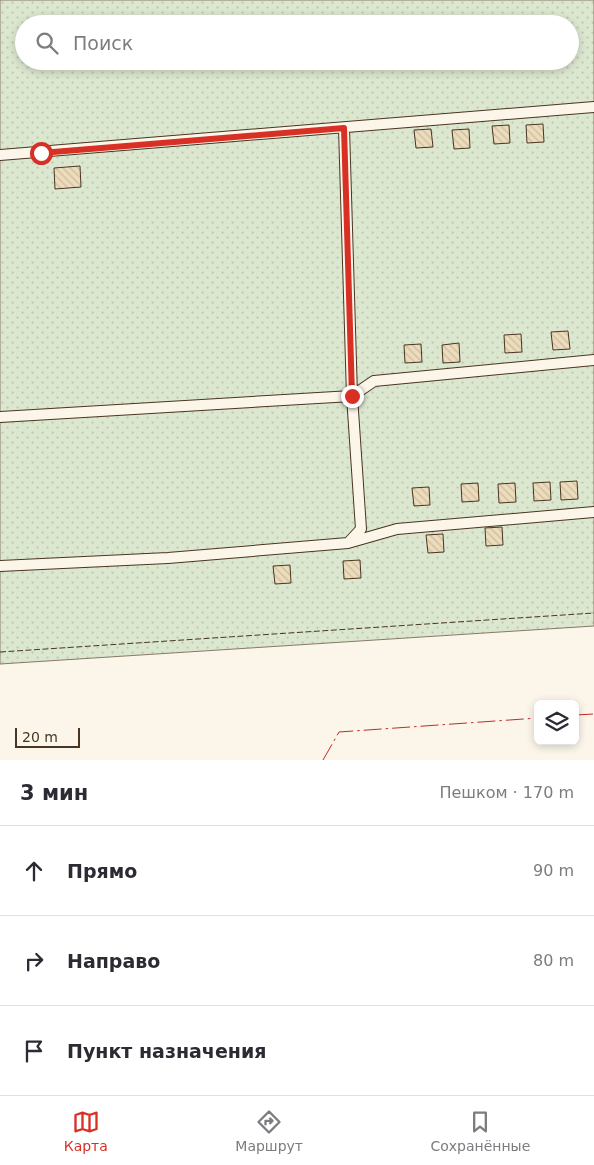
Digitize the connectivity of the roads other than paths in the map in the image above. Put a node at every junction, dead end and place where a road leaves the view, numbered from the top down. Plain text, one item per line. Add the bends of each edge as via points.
1 (594, 107) edge
2 (344, 128) junction
3 (0, 155) edge
4 (594, 360) edge
5 (352, 396) junction
6 (0, 417) edge
7 (594, 512) edge
8 (348, 543) junction
9 (0, 566) edge

1 - 2 lane
2 - 3 lane
2 - 5 lane
4 - 5 lane via 374,381
5 - 6 lane
5 - 8 lane via 361,528
7 - 8 lane via 397,529
8 - 9 lane via 168,558

